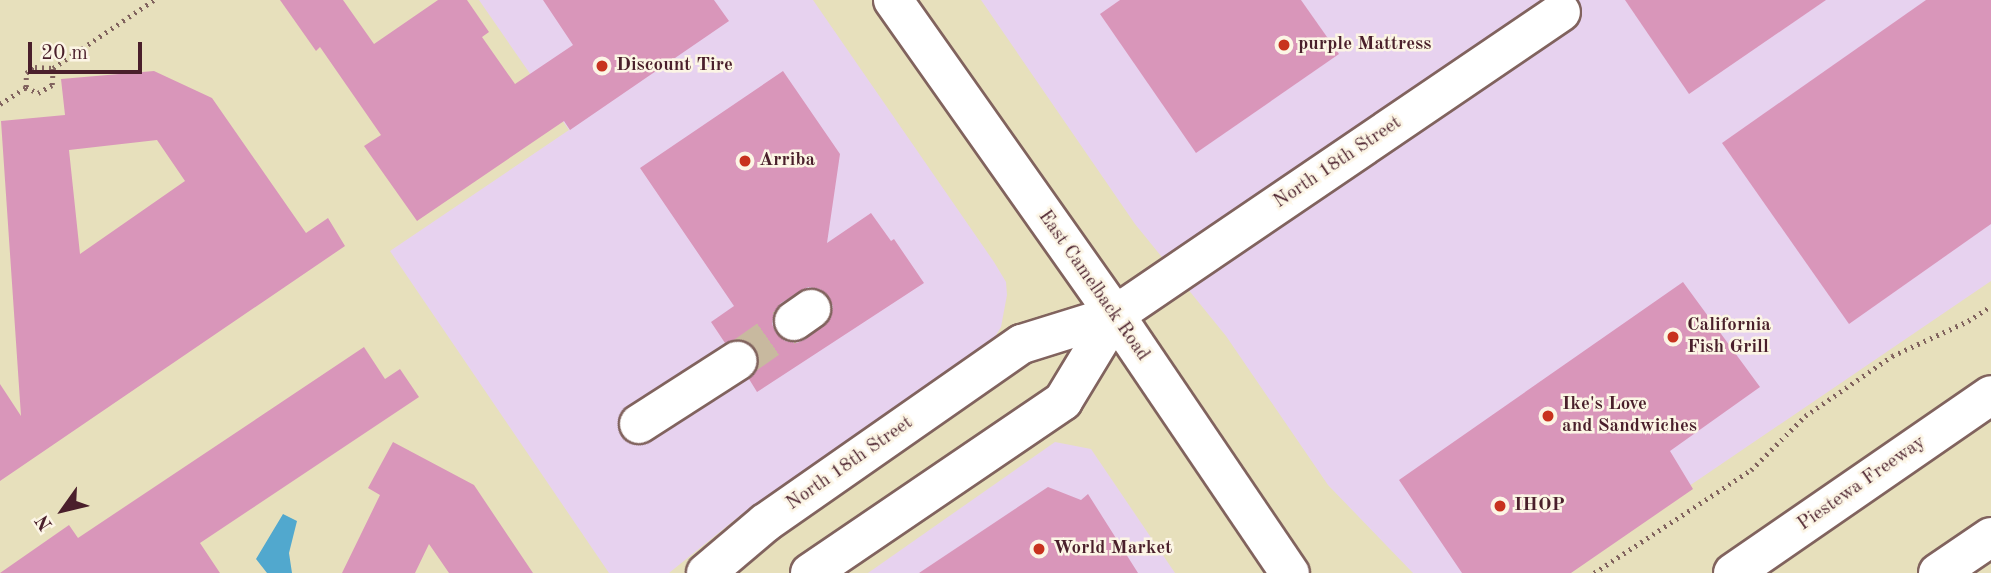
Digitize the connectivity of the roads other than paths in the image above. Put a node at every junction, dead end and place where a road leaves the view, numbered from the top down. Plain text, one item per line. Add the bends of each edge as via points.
1 (893, 0) edge
2 (1561, 12) dead end
3 (1115, 315) junction
4 (737, 361) tunnel mouth
5 (1991, 395) edge
6 (639, 424) dead end
7 (1991, 537) edge
8 (706, 573) edge
9 (810, 573) edge
10 (1290, 573) edge
11 (1733, 573) edge
12 (1938, 573) edge

1 - 3 main road, East Camelback Road
2 - 3 main road, North 18th Street
3 - 8 main road, North 18th Street via 1022,344 765,523
3 - 9 main road, North 18th Street via 1063,401
3 - 10 main road, East Camelback Road
4 - 6 main road
5 - 11 main road, Piestewa Freeway
7 - 12 main road

